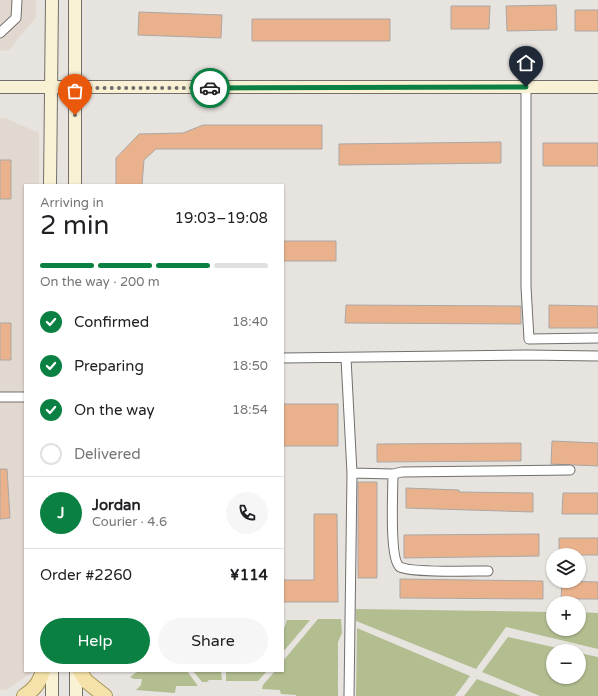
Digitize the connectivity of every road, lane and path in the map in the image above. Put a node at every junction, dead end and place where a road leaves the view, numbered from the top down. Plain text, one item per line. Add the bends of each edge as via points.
1 (16, 0) edge
2 (52, 0) edge
3 (75, 0) edge
4 (0, 33) edge
5 (0, 87) edge
6 (51, 87) junction
7 (526, 87) junction
8 (598, 87) edge
9 (74, 88) junction
10 (50, 184) edge
11 (75, 184) edge
12 (598, 338) edge
13 (598, 356) edge
14 (284, 358) edge
15 (346, 358) junction
16 (0, 397) edge
17 (24, 397) edge
18 (570, 470) dead end
19 (352, 473) junction
20 (393, 474) junction
21 (488, 571) dead end
22 (43, 672) edge
23 (52, 672) edge
24 (76, 672) edge
25 (81, 672) edge
26 (24, 696) edge
27 (52, 696) edge
28 (76, 696) edge
29 (105, 696) edge
30 (348, 696) edge

1 - 4 street via 16,18
2 - 6 street
3 - 9 street
5 - 6 street
6 - 9 street
6 - 10 street
7 - 8 street
7 - 9 street
7 - 12 street via 526,287 529,339
9 - 11 street
13 - 15 street
14 - 15 street
15 - 19 street
16 - 17 street
18 - 20 street
19 - 20 street
19 - 30 street
20 - 21 street via 395,562 400,567 415,570
22 - 26 main road via 33,690
23 - 27 street
24 - 28 street
25 - 29 main road via 86,681

